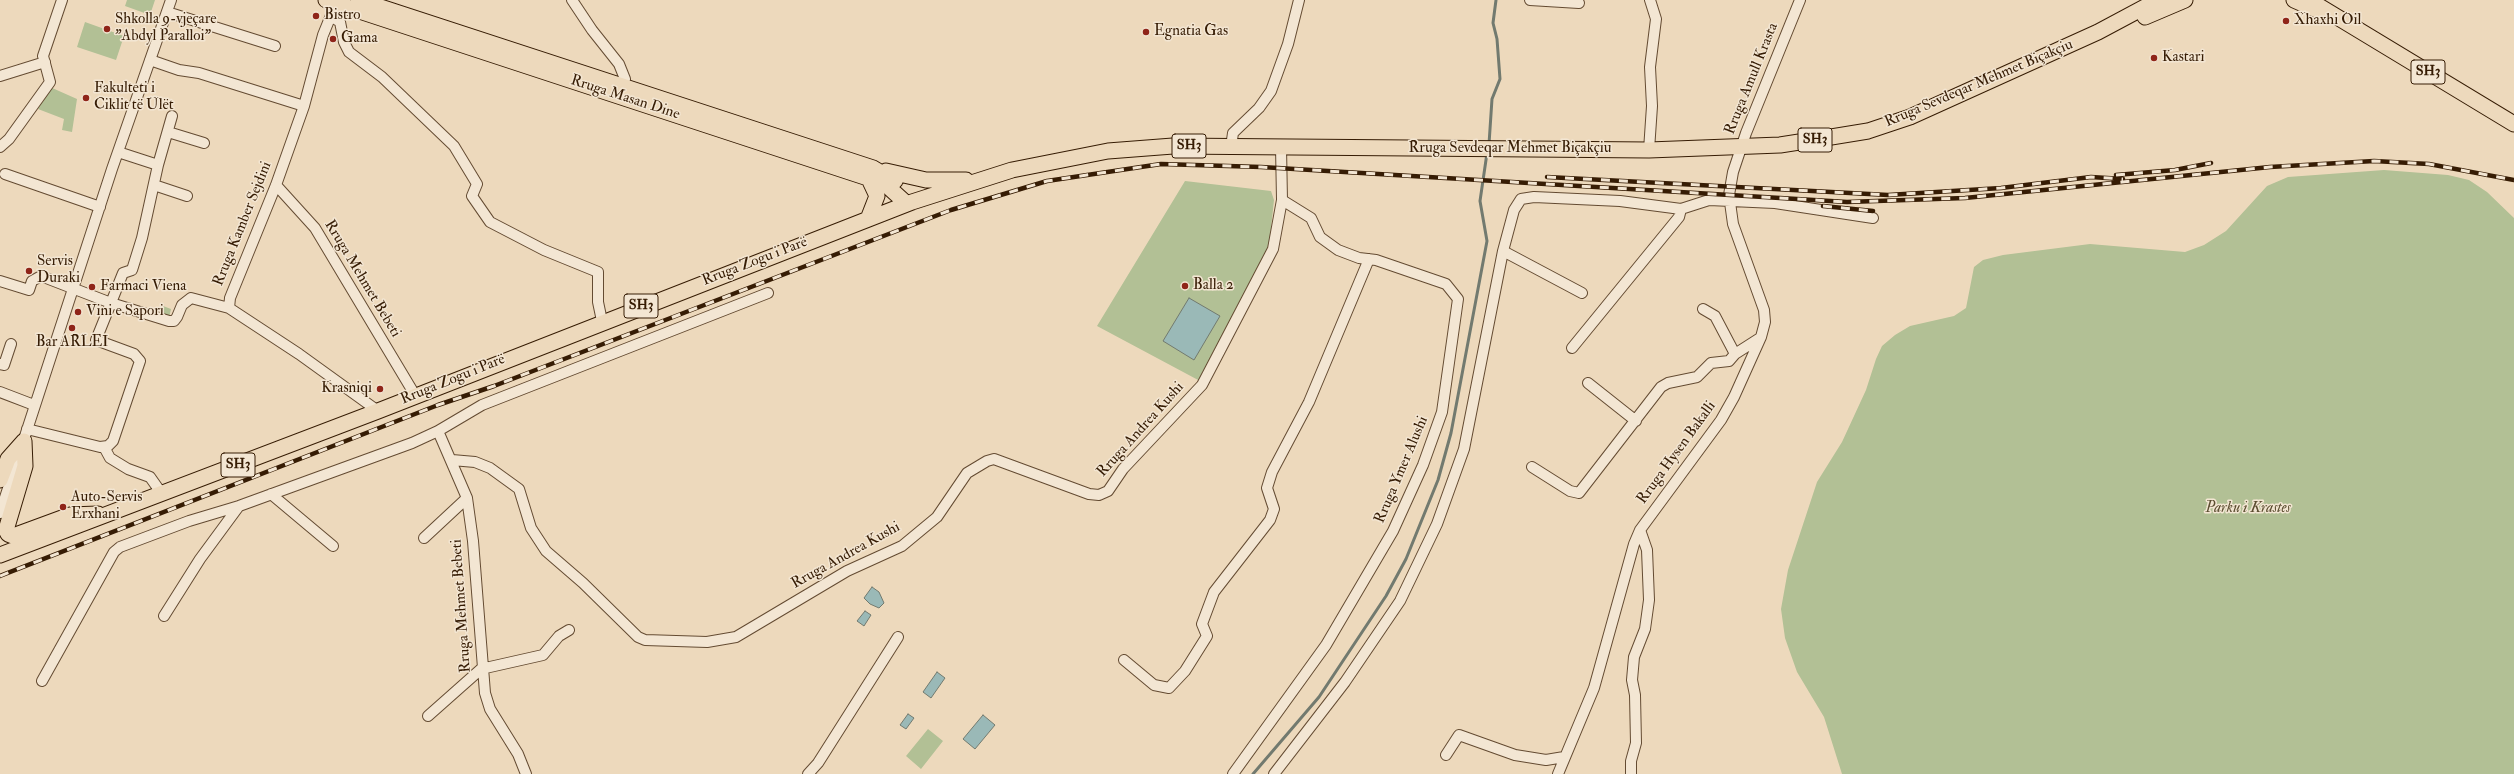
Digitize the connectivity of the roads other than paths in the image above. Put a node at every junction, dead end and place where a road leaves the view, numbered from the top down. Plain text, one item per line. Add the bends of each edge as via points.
1 (62, 0) edge
2 (171, 0) edge
3 (359, 0) edge
4 (572, 0) edge
5 (1299, 0) edge
6 (1530, 0) edge
7 (1650, 0) edge
8 (1800, 0) edge
9 (2158, 0) edge
10 (2184, 0) edge
11 (2294, 0) edge
12 (2309, 0) edge
13 (1579, 3) dead end
14 (331, 7) edge
15 (167, 12) junction
16 (2342, 19) junction
17 (2098, 32) junction
18 (274, 46) dead end
19 (150, 60) junction
20 (45, 62) junction
21 (0, 76) edge
22 (622, 85) junction
23 (304, 106) junction
24 (172, 116) dead end
25 (2514, 124) edge
26 (168, 132) junction
27 (204, 143) dead end
28 (0, 147) edge
29 (1231, 147) junction
30 (1281, 147) junction
31 (1741, 147) junction
32 (1649, 150) junction
33 (118, 152) junction
34 (158, 165) junction
35 (871, 173) junction
36 (5, 174) dead end
37 (973, 181) junction
38 (154, 185) junction
39 (276, 185) junction
40 (187, 196) dead end
41 (1282, 200) junction
42 (911, 202) junction
43 (1730, 202) junction
44 (100, 207) junction
45 (1681, 209) junction
46 (1873, 218) dead end
47 (868, 219) junction
48 (1503, 251) junction
49 (1369, 260) junction
50 (0, 281) edge
51 (74, 288) junction
52 (768, 293) dead end
53 (1582, 293) dead end
54 (111, 303) junction
55 (229, 308) junction
56 (1703, 309) dead end
57 (602, 321) junction
58 (1761, 337) junction
59 (11, 344) dead end
60 (1572, 348) dead end
61 (1735, 354) junction
62 (0, 364) edge
63 (1588, 383) dead end
64 (0, 392) edge
65 (415, 395) junction
66 (34, 405) junction
67 (378, 411) junction
68 (1636, 421) junction
69 (438, 431) junction
70 (25, 435) junction
71 (104, 447) junction
72 (452, 460) junction
73 (1532, 467) dead end
74 (0, 480) edge
75 (162, 494) junction
76 (271, 494) junction
77 (467, 498) junction
78 (239, 506) junction
79 (0, 513) edge
80 (110, 514) junction
81 (1640, 530) junction
82 (424, 538) dead end
83 (333, 546) dead end
84 (0, 555) edge
85 (164, 616) dead end
86 (568, 630) dead end
87 (898, 637) dead end
88 (1124, 660) dead end
89 (481, 669) junction
90 (42, 681) dead end
91 (428, 716) dead end
92 (1446, 755) dead end
93 (1564, 757) junction
94 (526, 774) edge
95 (808, 774) edge
96 (1233, 774) edge
97 (1274, 774) edge
98 (1558, 774) edge
99 (1631, 774) edge

1 - 20 street via 43,56
2 - 15 street
3 - 22 main road, Rruga Masan Dine
4 - 22 street via 619,64 624,79
5 - 29 street via 1286,50 1271,91 1259,108 1233,133
6 - 13 street
7 - 32 street via 1656,18 1650,67 1652,106
8 - 31 street, Rruga Amull Krasta
9 - 17 main road, SH3
10 - 17 main road, SH3 via 2134,21
11 - 16 main road, SH3
12 - 16 main road, SH3
14 - 23 street, Rruga Kamber Sejdini
14 - 35 main road, Rruga Masan Dine
14 - 57 street via 340,22 349,52 382,77 454,146 477,184 472,196 490,222 544,250 598,272 598,302
15 - 18 street
15 - 19 street
16 - 25 main road, SH3
17 - 31 main road, Rruga Sevdeqar Mehmet Biçakçiu / SH3 via 1954,98 1868,131 1780,145
19 - 23 street via 179,70 199,72
19 - 33 street
20 - 21 street
20 - 28 street via 50,82 9,139
22 - 35 main road, Rruga Masan Dine
23 - 39 street, Rruga Kamber Sejdini
24 - 26 street
26 - 27 street
26 - 34 street
29 - 30 main road, Rruga Sevdeqar Mehmet Biçakçiu / SH3
29 - 37 main road, Rruga Sevdeqar Mehmet Biçakçiu / SH3 via 1173,146 1108,151 1041,163
30 - 32 main road, Rruga Sevdeqar Mehmet Biçakçiu / SH3
30 - 41 street
31 - 32 main road, Rruga Sevdeqar Mehmet Biçakçiu / SH3
31 - 43 street, Rruga Hysen Bakalli via 1730,187
33 - 34 street
33 - 44 street
34 - 38 street
35 - 37 main road via 914,179
35 - 42 main road, Rruga Masan Dine
35 - 47 main road via 877,196
36 - 44 street
37 - 42 main road, Rruga Sevdeqar Mehmet Biçakçiu / SH3
38 - 40 street
38 - 54 street via 132,270 123,273
39 - 55 street, Rruga Kamber Sejdini via 230,298
39 - 65 street, Rruga Mehmet Bebeti via 315,228
41 - 49 street, Rruga Ymer Alushi via 1311,218 1320,237 1338,250
41 - 72 street, Rruga Andrea Kushi via 1273,249 1202,385 1122,470 1108,490 1099,495 1089,494 994,459 987,460 967,473 937,517 902,546 847,571 736,637 707,642 645,640 638,637 546,551 531,528 519,489 490,468 475,462
42 - 47 main road, Rruga Zogu i Parë / SH3
43 - 45 street via 1709,200
43 - 46 street via 1775,203
43 - 58 street, Rruga Hysen Bakalli via 1733,224 1764,310 1765,322
44 - 51 street
45 - 48 street via 1645,203 1525,197 1517,203
45 - 60 street via 1679,217
47 - 57 main road, Rruga Zogu i Parë / SH3
48 - 53 street
48 - 97 street via 1464,449 1438,524 1400,601 1345,682
49 - 88 street via 1308,402 1272,472 1267,488 1274,509 1270,520 1214,592 1202,624 1207,636 1185,671 1169,688 1154,684
49 - 96 street, Rruga Ymer Alushi via 1446,284 1458,299 1442,412 1423,465 1393,531 1371,571 1326,645
50 - 51 street via 29,290 32,281 41,276
51 - 54 street
51 - 66 street
52 - 69 street via 482,405
54 - 55 street via 169,321 177,318 182,305 191,298
54 - 71 street via 96,340 134,354 140,361 113,441
55 - 67 street, Rruga Kamber Sejdini
56 - 61 street via 1715,316
57 - 65 main road, Rruga Zogu i Parë / SH3
58 - 61 street
58 - 81 street, Rruga Hysen Bakalli via 1722,420
59 - 62 street via 4,365
61 - 68 street via 1729,360 1711,364 1696,377 1668,383 1662,387
63 - 68 street
64 - 66 street
65 - 67 main road, Rruga Zogu i Parë / SH3
66 - 70 street
67 - 75 main road, Rruga Zogu i Parë / SH3
68 - 73 street via 1579,493 1570,491
69 - 72 street, Rruga Mehmet Bebeti
69 - 76 street
70 - 71 street
70 - 74 main road via 8,459
70 - 79 street
70 - 80 main road via 25,466 6,530 8,534 13,536 70,515
71 - 75 street via 110,458 128,469 150,477
72 - 77 street, Rruga Mehmet Bebeti
75 - 80 main road, Rruga Zogu i Parë / SH3
76 - 78 street
76 - 83 street
77 - 82 street
77 - 89 street, Rruga Mehmet Bebeti via 473,541
78 - 85 street via 200,559
78 - 90 street via 133,540 114,552
80 - 84 main road, Rruga Zogu i Parë / SH3
81 - 93 street, Rruga Hysen Bakalli via 1627,562 1594,688
81 - 99 street via 1647,550 1649,600 1645,629 1633,665 1636,743 1631,761
86 - 89 street via 542,655
87 - 95 street via 818,763
89 - 91 street
89 - 94 street, Rruga Mehmet Bebeti via 490,709 518,754
92 - 93 street via 1458,735 1516,755 1546,760
93 - 98 street, Rruga Hysen Bakalli

